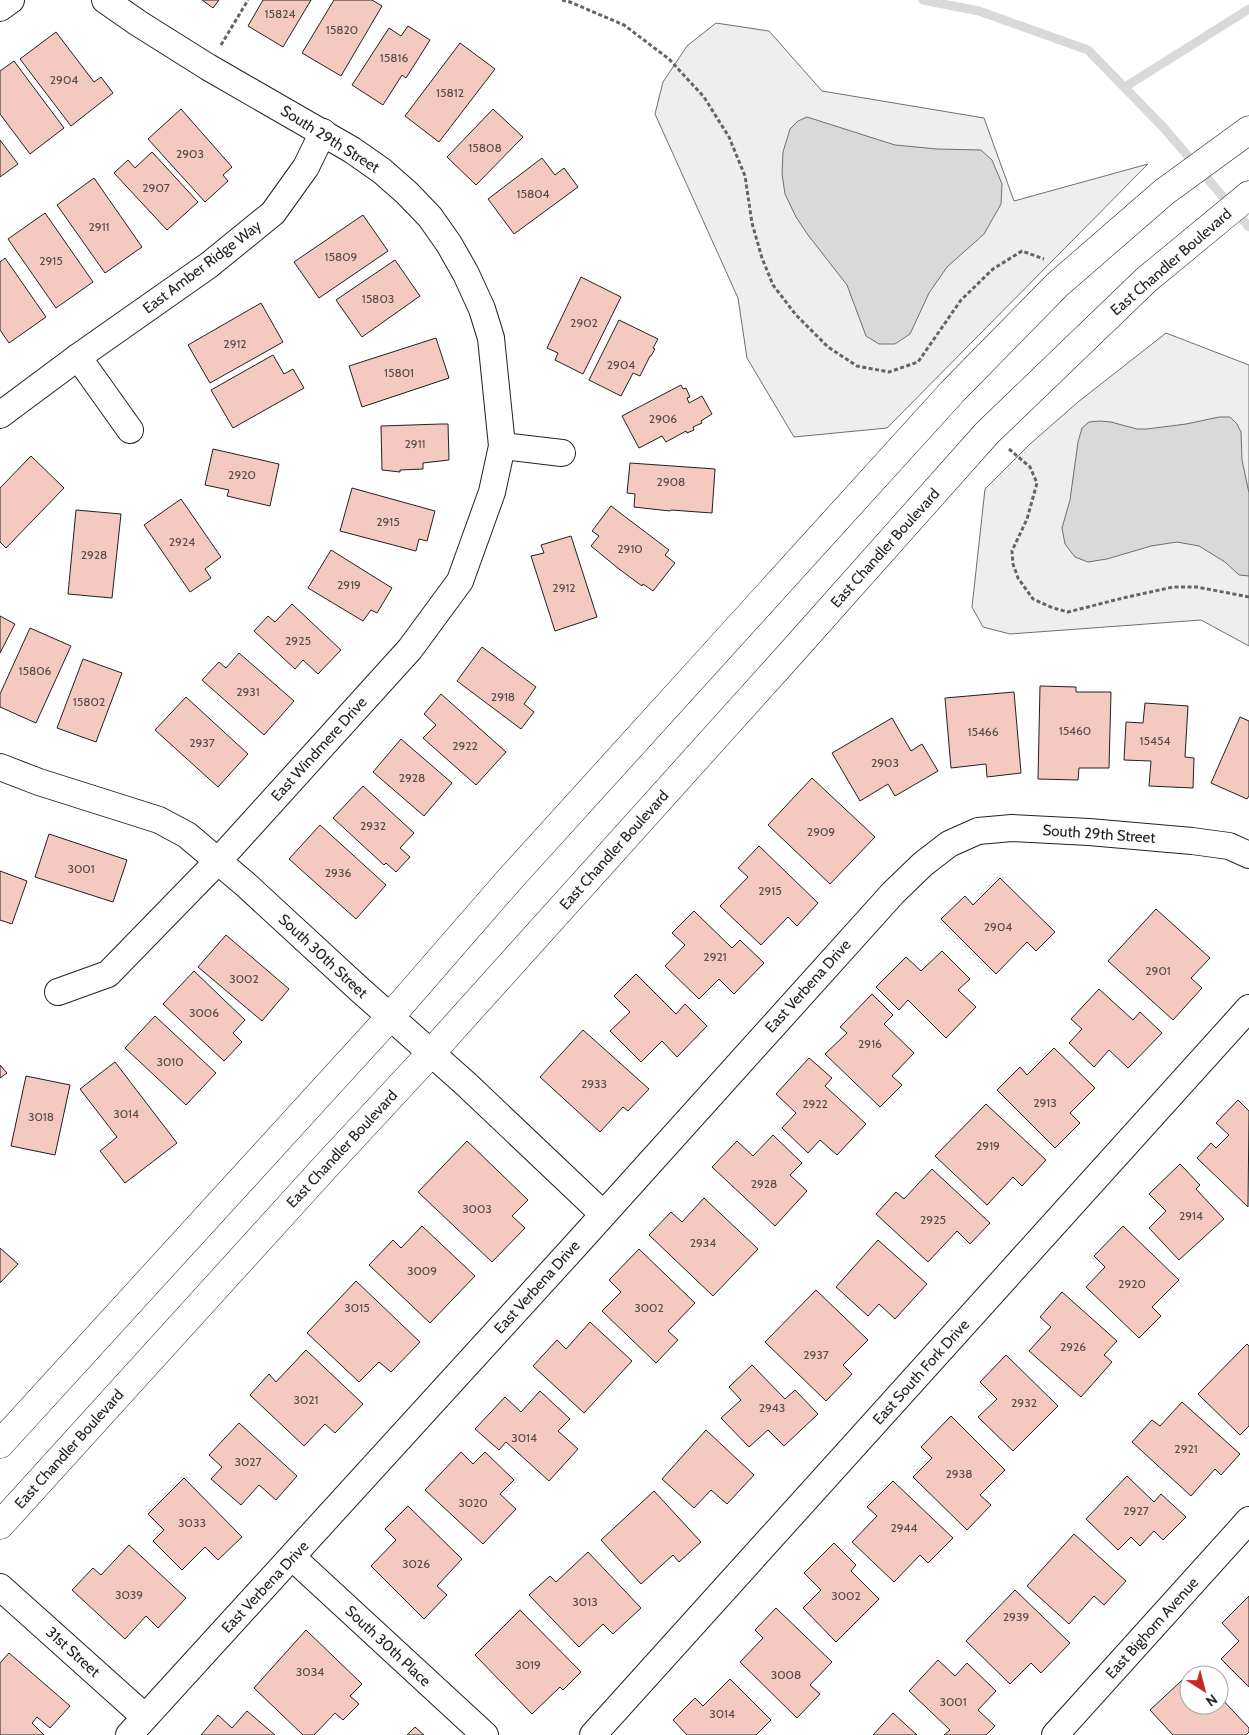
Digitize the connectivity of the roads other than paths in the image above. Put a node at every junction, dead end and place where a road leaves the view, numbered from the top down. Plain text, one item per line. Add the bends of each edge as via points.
1 (11, 0) edge
2 (105, 0) edge
3 (0, 8) edge
4 (1249, 130) edge
5 (323, 132) junction
6 (1249, 195) edge
7 (491, 338) joint
8 (78, 357) junction
9 (0, 415) edge
10 (130, 430) dead end
11 (502, 446) junction
12 (562, 453) dead end
13 (0, 767) edge
14 (949, 844) joint
15 (1249, 855) edge
16 (219, 860) junction
17 (58, 992) dead end
18 (1249, 1008) edge
19 (390, 1017) junction
20 (431, 1053) junction
21 (603, 1214) junction
22 (0, 1444) edge
23 (1249, 1520) edge
24 (0, 1525) edge
25 (292, 1557) junction
26 (0, 1587) edge
27 (137, 1726) edge
28 (485, 1735) edge
29 (593, 1735) edge
30 (1057, 1735) edge

1 - 3 street
2 - 5 street, South 29th Street via 208,66
4 - 19 main road via 1164,192 1057,285 953,391 510,879
5 - 7 street, South 29th Street via 382,171 430,216 466,274
5 - 8 street, East Amber Ridge Way via 306,167 273,213 209,265
6 - 20 main road, East Chandler Boulevard via 1146,280 987,433
7 - 11 street, East Windmere Drive
8 - 9 street, East Amber Ridge Way
8 - 10 street
11 - 12 street
11 - 16 street, East Windmere Drive via 492,492 460,580 410,649
13 - 16 street, South 30th Street via 159,820 187,835
14 - 15 street, South 29th Street via 978,831 1012,828 1192,841 1229,846
14 - 21 street, East Verbena Drive via 893,893
16 - 17 street, East Windmere Drive via 108,974
16 - 19 street, South 30th Street
18 - 29 street, East South Fork Drive
19 - 20 street, South 30th Street
19 - 22 main road
20 - 21 street, South 30th Street
20 - 24 main road, East Chandler Boulevard
21 - 25 street, East Verbena Drive
23 - 30 street, East Bighorn Avenue
25 - 27 street, East Verbena Drive
25 - 28 street, South 30th Place
26 - 27 street, 31st Street

